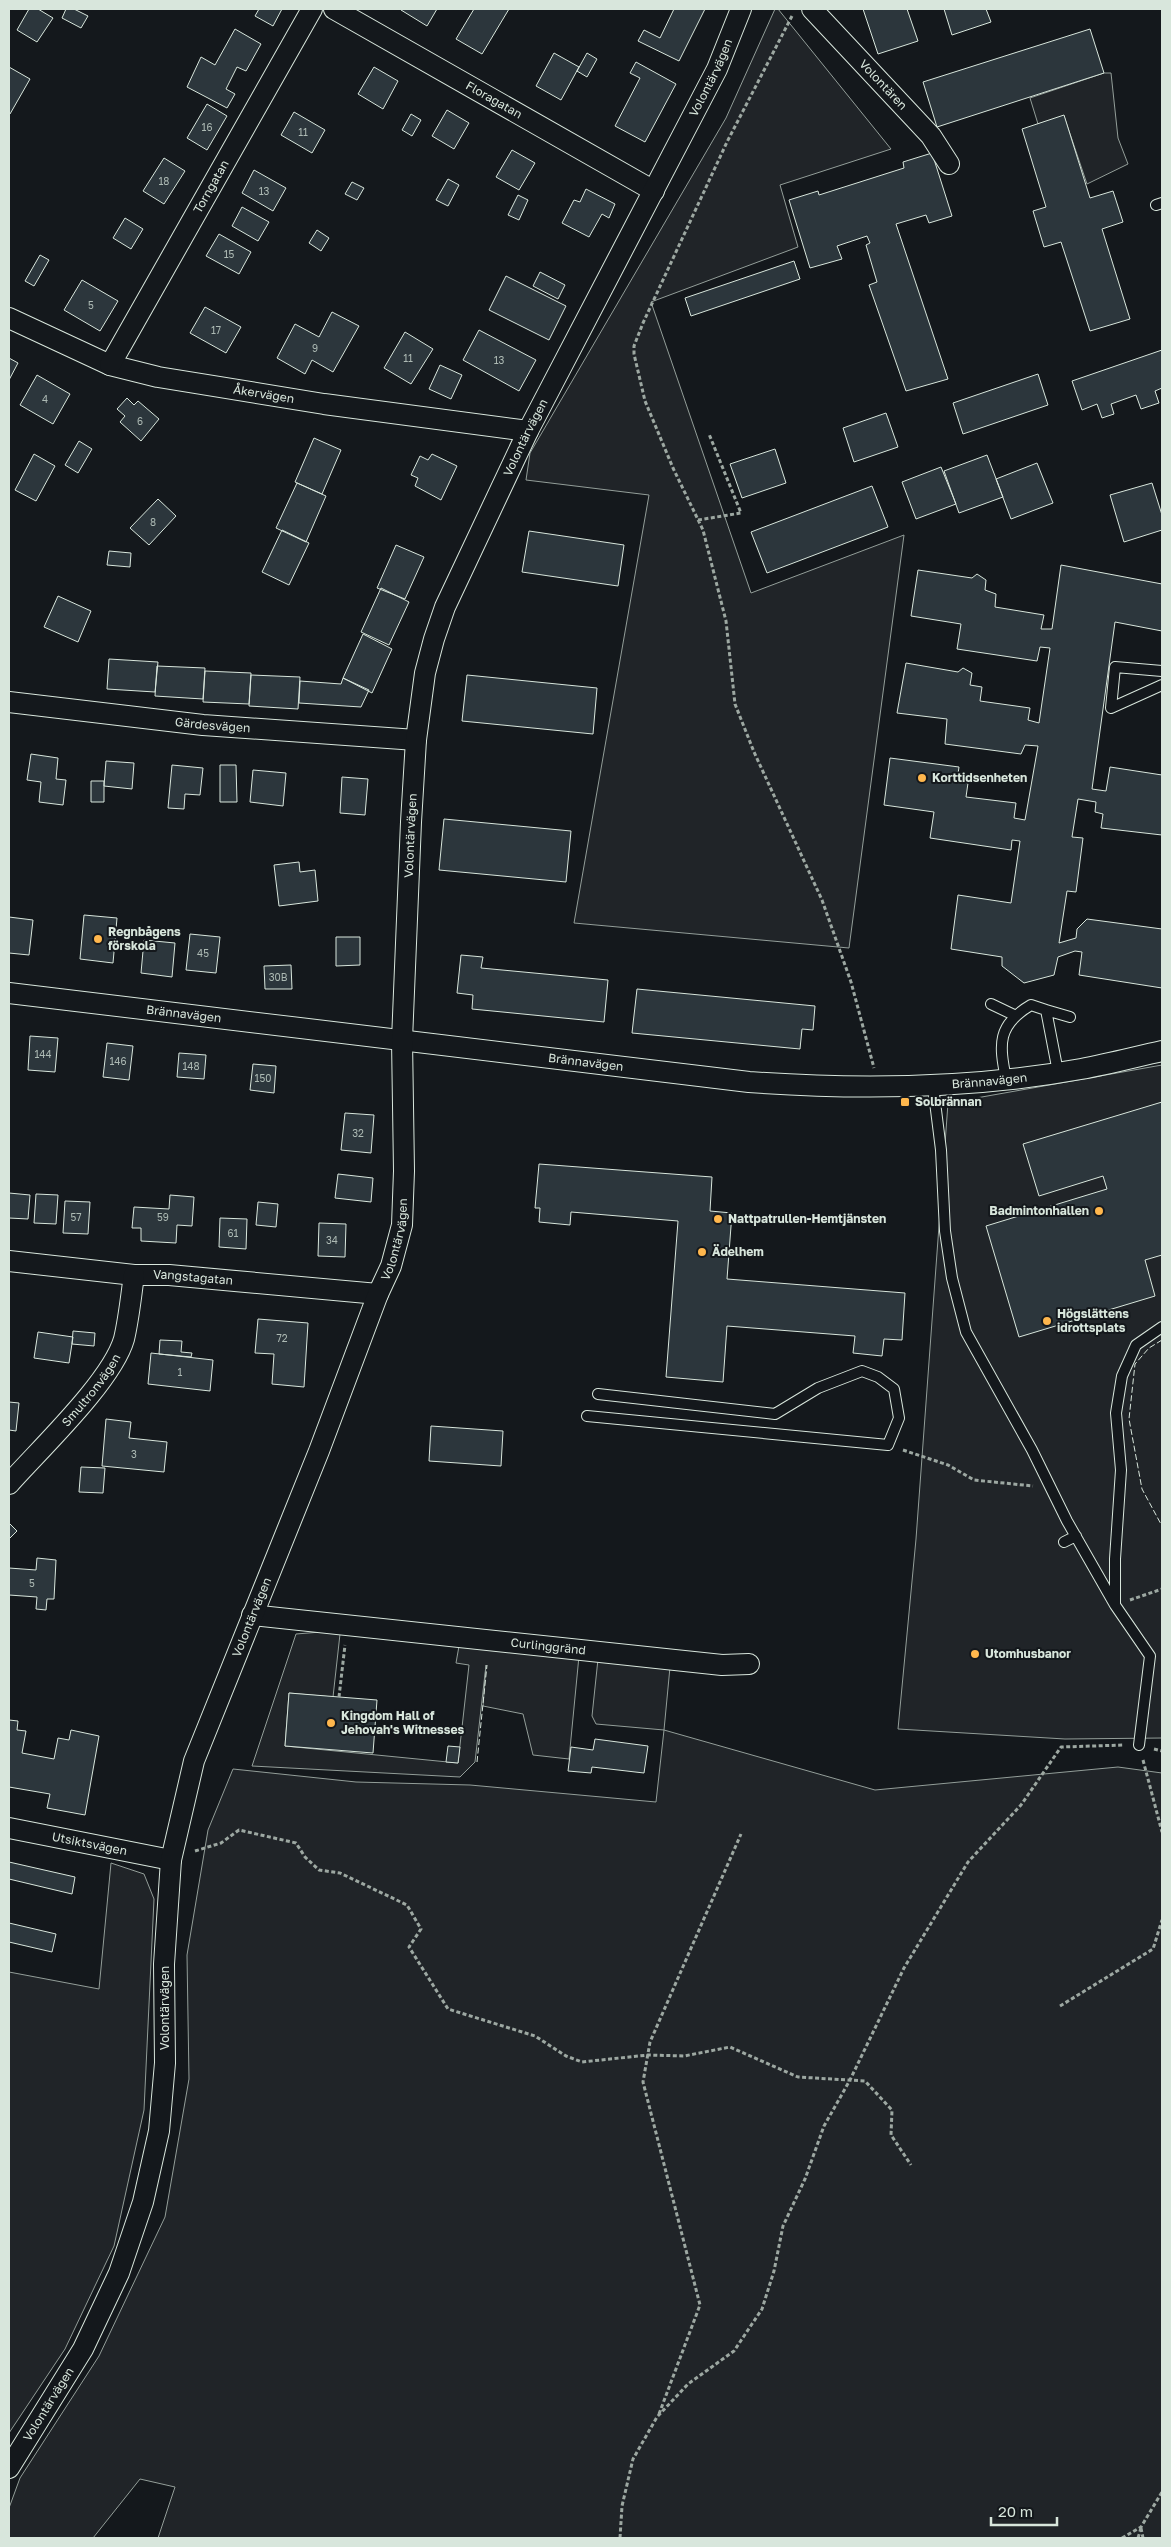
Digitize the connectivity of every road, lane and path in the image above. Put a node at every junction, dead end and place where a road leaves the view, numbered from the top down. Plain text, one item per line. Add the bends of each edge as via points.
1 (312, 9) edge
2 (334, 9) edge
3 (741, 9) edge
4 (796, 9) edge
5 (812, 9) edge
6 (949, 164) dead end
7 (654, 191) junction
8 (9, 318) edge
9 (110, 365) junction
10 (528, 431) junction
11 (709, 434) dead end
12 (698, 520) junction
13 (1162, 671) edge
14 (1162, 685) edge
15 (9, 702) edge
16 (416, 740) junction
17 (9, 993) edge
18 (991, 1004) dead end
19 (1046, 1010) junction
20 (1014, 1015) junction
21 (1070, 1017) dead end
22 (402, 1040) junction
23 (1162, 1050) edge
24 (865, 1071) dead end
25 (1058, 1072) junction
26 (1006, 1079) junction
27 (933, 1086) junction
28 (9, 1261) edge
29 (134, 1275) junction
30 (378, 1294) junction
31 (1162, 1327) edge
32 (598, 1394) dead end
33 (587, 1416) dead end
34 (888, 1445) junction
35 (9, 1484) edge
36 (1051, 1487) junction
37 (1076, 1536) junction
38 (1064, 1542) dead end
39 (1162, 1589) edge
40 (1115, 1605) junction
41 (252, 1615) junction
42 (347, 1625) junction
43 (748, 1664) dead end
44 (339, 1697) dead end
45 (1139, 1745) junction
46 (1162, 1751) edge
47 (9, 1828) edge
48 (1162, 1832) edge
49 (741, 1834) dead end
50 (171, 1860) junction
51 (1162, 1920) edge
52 (1060, 2006) dead end
53 (648, 2055) junction
54 (850, 2080) junction
55 (911, 2165) dead end
56 (658, 2417) junction
57 (9, 2468) edge
58 (1162, 2492) edge
59 (1141, 2527) junction
60 (620, 2538) edge
61 (1122, 2538) edge
62 (1138, 2538) edge
63 (1143, 2538) edge

1 - 9 street, Torngatan
2 - 7 street, Floragatan
3 - 7 street, Volontärvägen via 717,69
4 - 12 path via 727,142 634,346 645,401
5 - 6 street, Volontären via 931,136
7 - 10 street, Volontärvägen
8 - 9 street, Åkervägen
9 - 10 street, Åkervägen via 158,377 324,404
10 - 16 street, Volontärvägen via 445,607 424,673
11 - 12 path via 741,513
12 - 24 path via 726,621 735,704 822,900 851,982 875,1070
13 - 14 lane via 1115,668 1111,708
15 - 16 street, Gärdesvägen via 203,725
16 - 22 street, Volontärvägen
17 - 22 street, Brännavägen
18 - 20 lane
19 - 20 lane via 1031,1005
19 - 21 lane
19 - 25 lane
20 - 26 lane via 1004,1032 1002,1057
22 - 27 street, Brännavägen via 749,1082 820,1087
22 - 30 street, Volontärvägen via 402,1225 391,1266
23 - 25 street, Brännavägen
25 - 26 street, Brännavägen
26 - 27 street, Brännavägen
27 - 36 lane via 945,1231 952,1278 966,1332
28 - 29 street, Vangstagatan
29 - 30 street, Vangstagatan
29 - 35 street, Smultronvägen via 124,1339 114,1360 92,1392
30 - 41 street, Volontärvägen via 320,1451
31 - 40 lane via 1136,1345 1122,1376 1116,1413 1121,1470
32 - 34 lane via 775,1414 818,1388 862,1371 878,1377 894,1389 899,1418
33 - 34 lane
34 - 36 path via 948,1465 974,1480
36 - 37 lane
37 - 38 lane
37 - 40 lane
39 - 40 path
40 - 45 lane via 1150,1656
41 - 42 street, Curlinggränd
41 - 50 street, Volontärvägen via 194,1760
42 - 43 street, Curlinggränd via 722,1665
42 - 44 path
45 - 46 path
45 - 48 path
45 - 54 path via 1061,1747 1021,1805 968,1862 904,1968
47 - 50 street, Utsiktsvägen
49 - 53 path via 650,2042
50 - 53 path via 222,1843 239,1830 296,1843 319,1870 340,1873 408,1905 421,1928 409,1947 448,2009 535,2036 582,2062
50 - 57 street, Volontärvägen via 164,1964 165,2063 159,2131 143,2202 119,2273 83,2349
51 - 52 path via 1153,1949
53 - 54 path via 684,2056 730,2047 798,2076
53 - 56 path via 643,2082 700,2305
54 - 55 path via 865,2081 892,2110 891,2134
54 - 56 path via 824,2126 805,2179 783,2226 762,2309 734,2351 688,2384
56 - 60 path via 633,2459 622,2506
58 - 59 path
59 - 61 path
59 - 62 path
59 - 63 path

